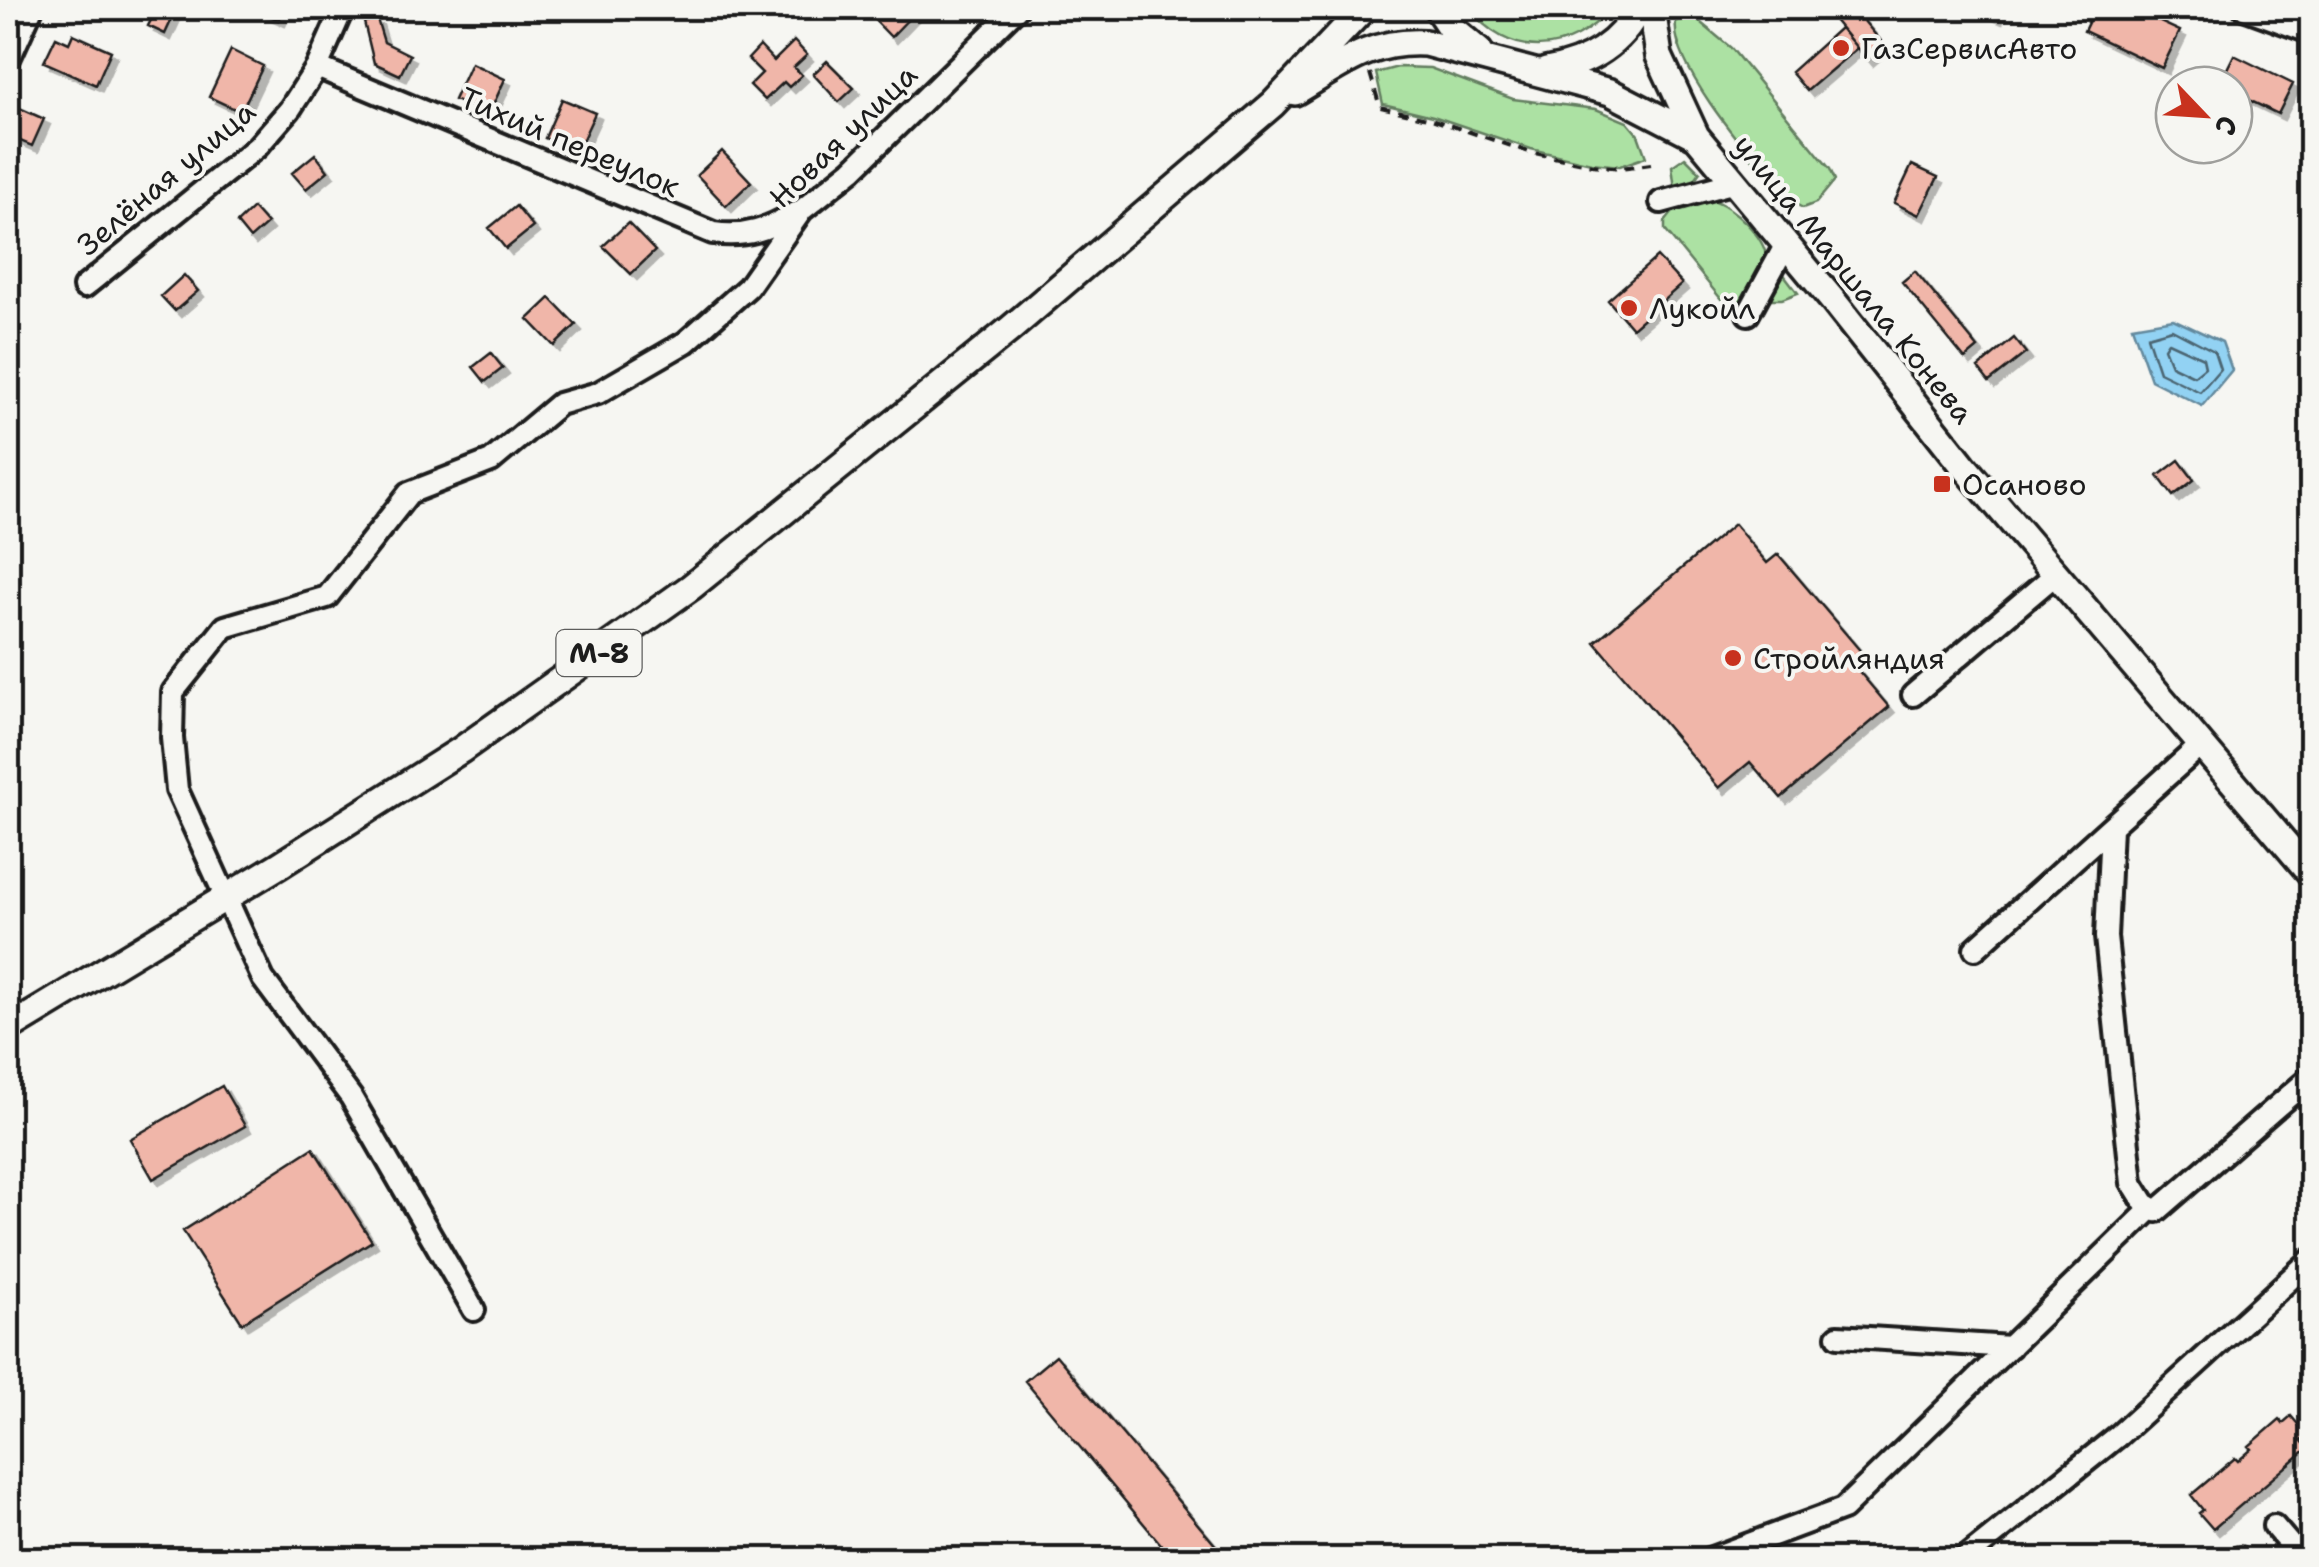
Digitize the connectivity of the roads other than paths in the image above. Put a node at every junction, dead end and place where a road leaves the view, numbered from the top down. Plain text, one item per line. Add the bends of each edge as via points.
1 (32, 8) edge
2 (343, 8) edge
3 (1017, 8) edge
4 (1364, 8) edge
5 (1437, 8) edge
6 (1639, 8) edge
7 (1652, 8) edge
8 (2244, 8) edge
9 (2312, 33) edge
10 (1487, 57) junction
11 (8, 61) edge
12 (317, 68) junction
13 (1522, 69) junction
14 (1273, 104) junction
15 (1696, 136) junction
16 (1735, 182) junction
17 (1661, 202) dead end
18 (802, 210) junction
19 (1786, 244) junction
20 (84, 288) dead end
21 (1748, 314) dead end
22 (2057, 573) junction
23 (1913, 695) dead end
24 (2200, 746) junction
25 (2111, 826) junction
26 (2312, 875) edge
27 (226, 898) junction
28 (1975, 949) dead end
29 (8, 1029) edge
30 (2312, 1076) edge
31 (2226, 1151) junction
32 (2206, 1168) dead end
33 (2152, 1208) junction
34 (2312, 1259) edge
35 (474, 1310) dead end
36 (1838, 1336) dead end
37 (2010, 1347) junction
38 (2274, 1526) dead end
39 (2290, 1555) edge
40 (1706, 1560) edge
41 (1963, 1560) edge

1 - 11 street
2 - 12 street, Зелёная улица
3 - 18 street, Новая улица via 852,170
4 - 14 main road, М-8
5 - 10 main road, М-8 via 1458,36
6 - 13 main road, М-8 via 1622,36 1582,62
7 - 15 main road via 1659,56
8 - 9 street
10 - 13 main road, М-8
10 - 14 main road, М-8 via 1425,43 1388,44
12 - 18 street, Тихий переулок via 713,233 766,230
12 - 20 street, Зелёная улица via 257,147
13 - 15 main road via 1610,92
14 - 27 main road, М-8 via 1009,330 691,587 461,750
15 - 16 main road, улица Маршала Конева
16 - 17 street
16 - 19 main road, улица Маршала Конева
18 - 27 street, Новая улица via 748,287 686,342 598,393 560,404 491,461 408,494 327,597 226,627 173,692 172,738 177,790
19 - 21 street
19 - 22 main road, улица Маршала Конева
22 - 23 street
22 - 24 main road, улица Маршала Конева
24 - 25 street
24 - 26 main road, улица Маршала Конева
25 - 28 street
25 - 33 street via 2106,937 2132,1183
27 - 29 main road, М-8
27 - 35 street, Новая улица via 262,980 351,1096
30 - 31 street
31 - 32 street
31 - 33 street via 2157,1211
33 - 37 street
34 - 41 street via 2119,1435
36 - 37 street
37 - 40 street via 1843,1510
38 - 39 street

